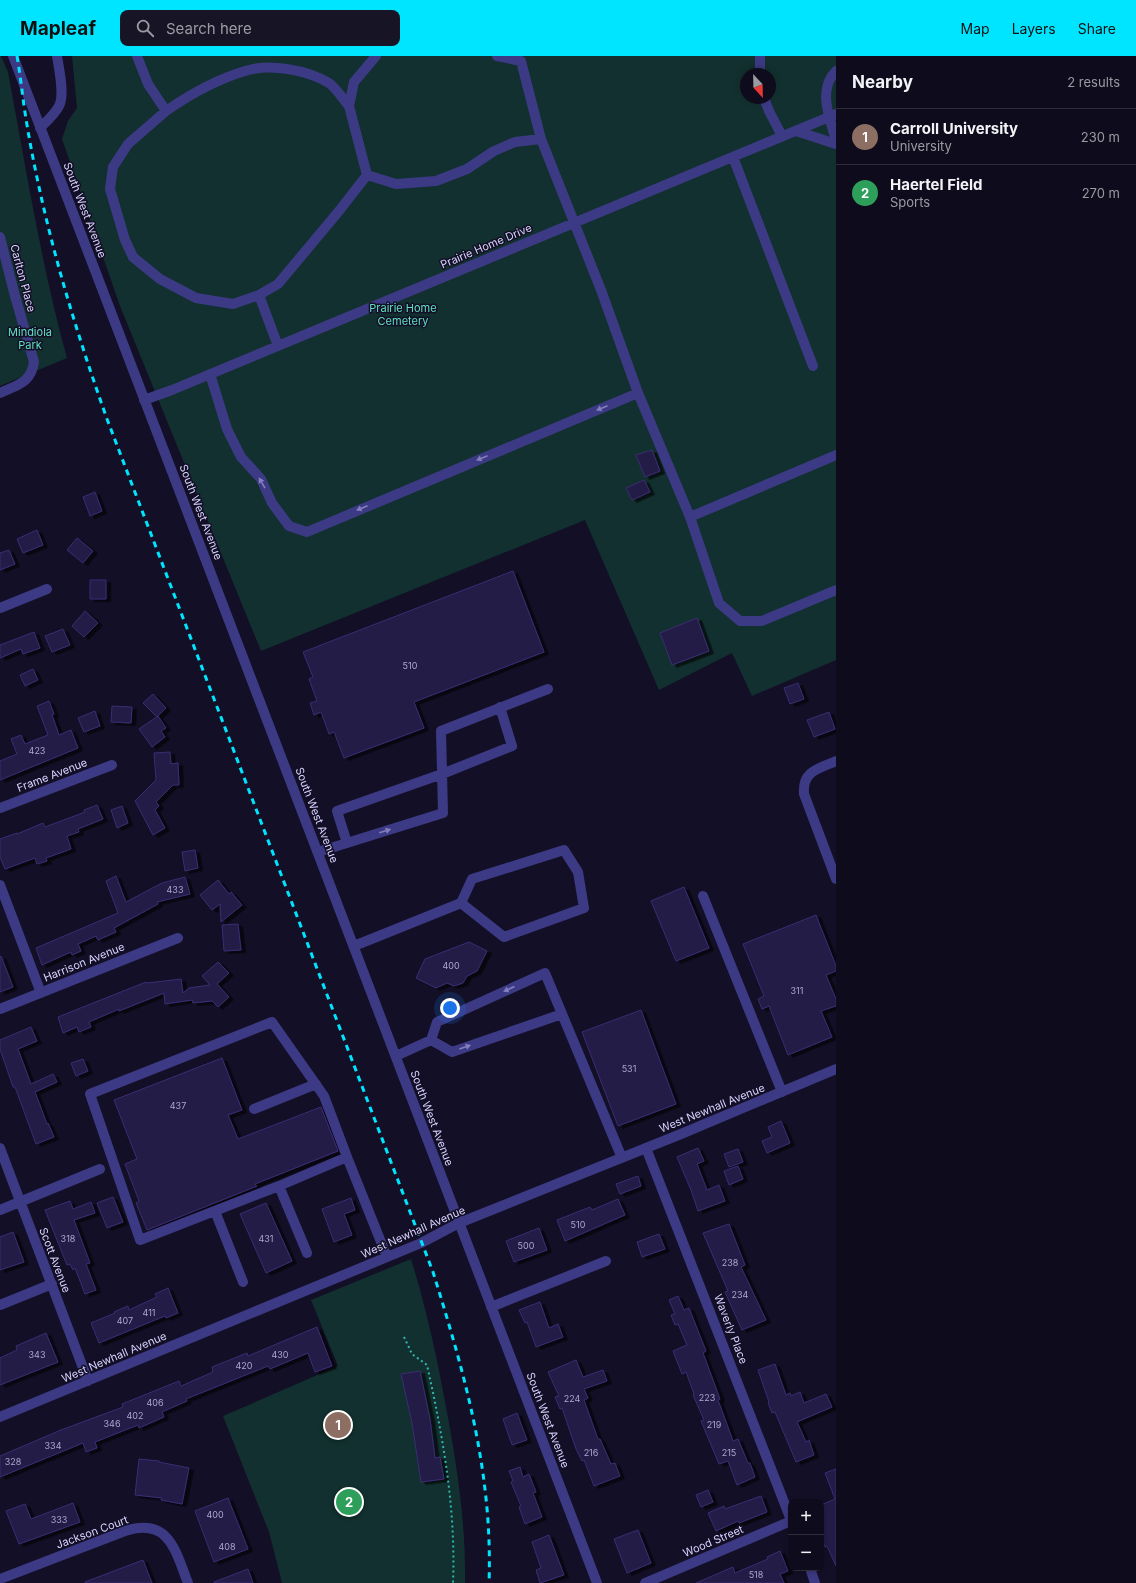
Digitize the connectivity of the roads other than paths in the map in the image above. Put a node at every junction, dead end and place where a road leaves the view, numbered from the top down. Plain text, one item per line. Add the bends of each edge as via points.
1 (13, 56) edge
2 (57, 56) edge
3 (136, 56) edge
4 (376, 56) edge
5 (497, 56) edge
6 (760, 56) edge
7 (524, 59) edge
8 (760, 68) edge
9 (836, 71) edge
10 (766, 104) edge
11 (349, 106) junction
12 (166, 112) junction
13 (833, 116) edge
14 (40, 128) junction
15 (796, 131) junction
16 (782, 136) junction
17 (541, 140) junction
18 (836, 140) edge
19 (836, 144) edge
20 (734, 157) junction
21 (367, 175) junction
22 (573, 223) junction
23 (0, 237) edge
24 (4, 270) edge
25 (259, 296) junction
26 (278, 346) junction
27 (813, 366) dead end
28 (210, 374) junction
29 (0, 393) edge
30 (638, 393) junction
31 (144, 400) junction
32 (836, 455) edge
33 (690, 517) junction
34 (47, 589) dead end
35 (836, 590) edge
36 (0, 608) edge
37 (548, 689) dead end
38 (500, 707) junction
39 (836, 762) edge
40 (112, 765) dead end
41 (442, 774) junction
42 (0, 808) edge
43 (347, 843) junction
44 (318, 852) junction
45 (836, 879) edge
46 (0, 885) edge
47 (703, 896) dead end
48 (461, 903) junction
49 (178, 938) dead end
50 (354, 946) junction
51 (41, 993) junction
52 (0, 1009) edge
53 (562, 1014) junction
54 (431, 1040) junction
55 (396, 1056) junction
56 (836, 1069) edge
57 (316, 1084) junction
58 (782, 1092) junction
59 (254, 1109) dead end
60 (0, 1148) edge
61 (646, 1148) junction
62 (347, 1157) junction
63 (622, 1158) junction
64 (100, 1170) dead end
65 (279, 1186) junction
66 (20, 1202) junction
67 (0, 1210) edge
68 (215, 1211) junction
69 (459, 1223) junction
70 (307, 1253) dead end
71 (387, 1257) junction
72 (606, 1261) dead end
73 (243, 1282) dead end
74 (52, 1284) junction
75 (0, 1305) edge
76 (491, 1306) junction
77 (88, 1381) junction
78 (0, 1417) edge
79 (788, 1512) edge
80 (788, 1521) edge
81 (811, 1571) edge
82 (0, 1579) edge
83 (188, 1583) edge
84 (597, 1583) edge
85 (645, 1583) edge
86 (815, 1583) edge

1 - 14 street, South West Avenue
2 - 14 street via 62,98 56,112
3 - 12 street via 148,84
4 - 11 street via 354,82
5 - 7 street
6 - 8 street
7 - 17 street
9 - 13 street via 827,88 826,110
10 - 16 street
11 - 12 street via 330,84 302,71 275,68 246,70 201,90
11 - 21 street
12 - 25 street via 128,144 113,166 110,190 130,252 160,279 196,298 234,304
13 - 15 street, Prairie Home Drive
13 - 18 street
14 - 31 street, South West Avenue
15 - 16 street, Prairie Home Drive
15 - 19 street
16 - 20 street, Prairie Home Drive
17 - 21 street via 515,142 494,151 467,169 436,181 396,184
17 - 22 street
20 - 22 street, Prairie Home Drive
20 - 27 street
21 - 25 street via 278,284
22 - 26 street, Prairie Home Drive
22 - 30 street via 601,290
23 - 24 street, Carlton Place
24 - 29 street, Carlton Place via 34,362 33,371 22,384
25 - 26 street
26 - 28 street, Prairie Home Drive
30 -> 28 street via 307,532 289,526 272,503 261,480 241,457 227,429
28 - 31 street, Prairie Home Drive
30 - 33 street
31 - 44 street, South West Avenue
32 - 33 street
33 - 35 street via 719,603 740,621 762,621
34 - 36 street
37 - 38 street
38 - 41 street via 441,730
38 - 41 street via 512,746
39 - 45 street via 812,772 803,786
40 - 42 street, Frame Avenue
43 -> 41 street via 442,812
41 - 43 street via 337,810
43 - 44 street
44 - 50 street, South West Avenue
46 - 51 street
47 - 58 street
48 - 48 street via 472,880 564,850 578,872 584,908 504,937
48 - 50 street
49 - 51 street, Harrison Avenue
50 - 55 street, South West Avenue
51 - 52 street, Harrison Avenue
54 -> 53 street via 452,1052
53 -> 54 street via 545,973 437,1022
53 - 63 street
54 - 55 street
55 - 69 street, South West Avenue
56 - 58 street, West Newhall Avenue
57 - 59 street
57 - 62 street via 324,1096
57 - 68 street via 272,1022 90,1094 140,1240
58 - 61 street, West Newhall Avenue
60 - 66 street, Scott Avenue
61 - 63 street, West Newhall Avenue
61 - 79 street, Waverly Place
62 - 65 street
62 - 71 street
63 - 69 street, West Newhall Avenue
64 - 66 street
65 - 68 street
65 - 70 street
66 - 67 street
66 - 74 street, Scott Avenue
68 - 73 street
69 - 71 street, West Newhall Avenue
69 - 76 street, South West Avenue
71 - 77 street, West Newhall Avenue
72 - 76 street
74 - 75 street
74 - 77 street, Scott Avenue
76 - 84 street, South West Avenue
77 - 78 street, West Newhall Avenue
80 - 85 street, Wood Street
81 - 86 street
82 - 83 street, Jackson Court via 124,1531 146,1528 162,1533 170,1540

